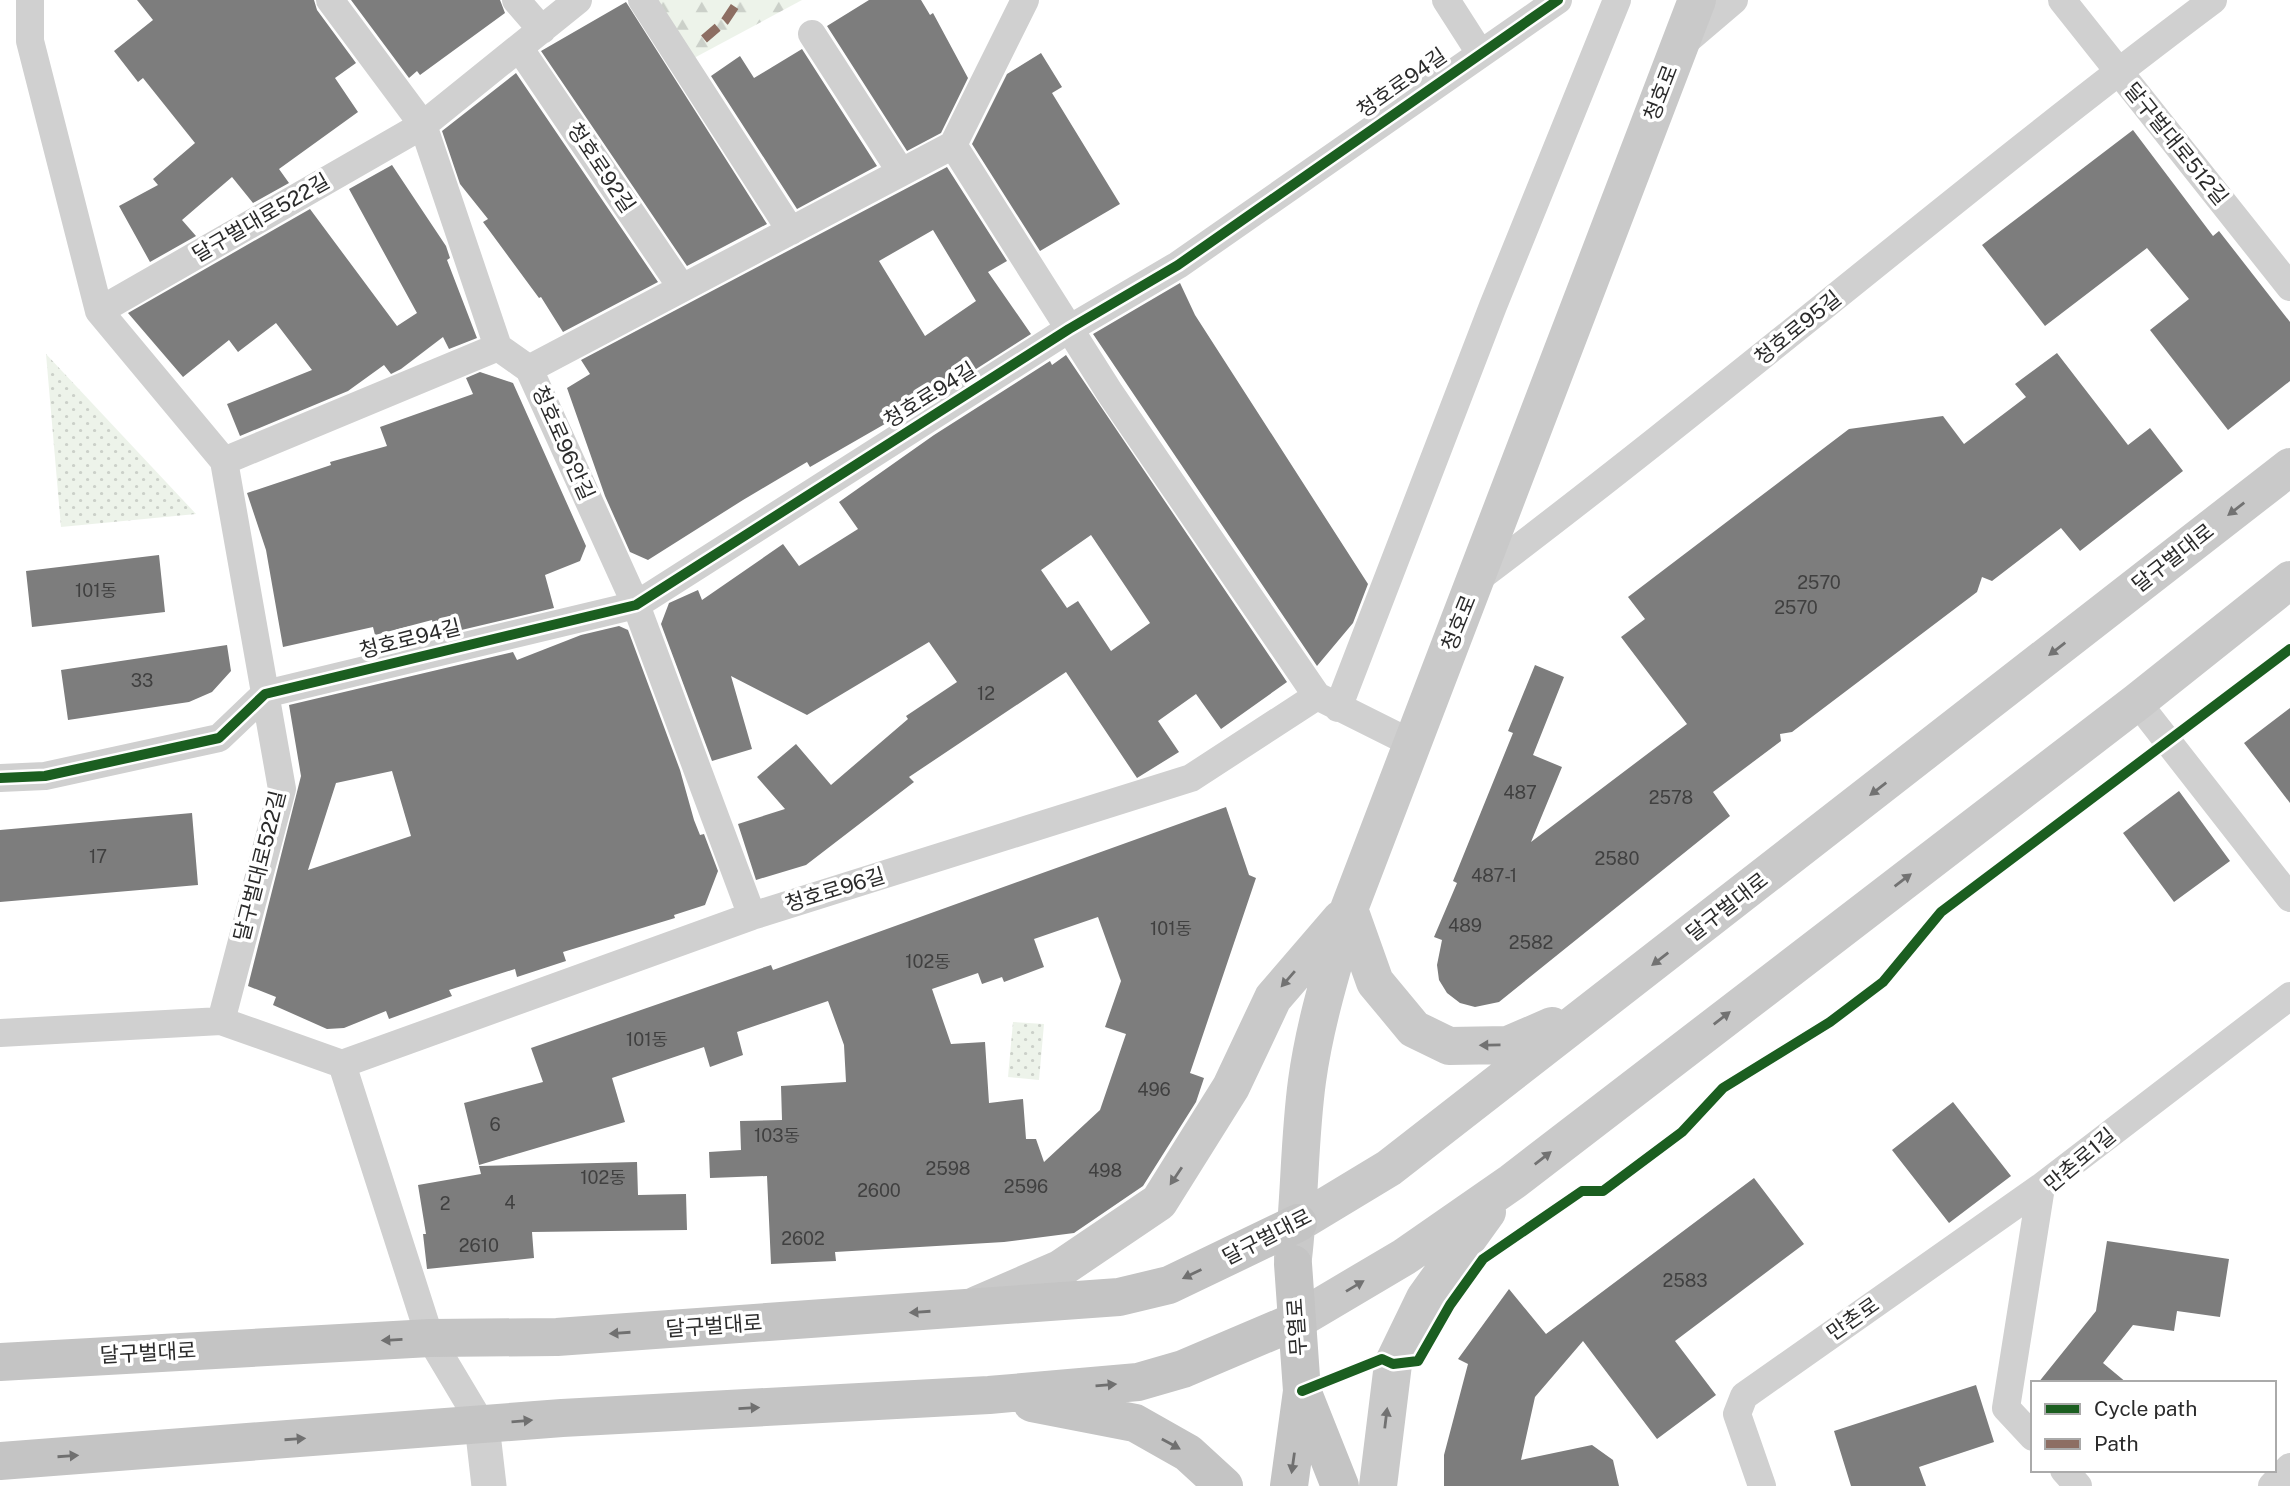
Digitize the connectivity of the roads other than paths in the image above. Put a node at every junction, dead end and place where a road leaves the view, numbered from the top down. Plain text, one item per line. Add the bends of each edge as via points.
1 (30, 0) edge
2 (330, 0) edge
3 (516, 0) edge
4 (578, 0) edge
5 (642, 0) edge
6 (1025, 0) edge
7 (1446, 0) edge
8 (1558, 0) edge
9 (1617, 0) edge
10 (1696, 0) edge
11 (1734, 0) edge
12 (2062, 0) edge
13 (2214, 0) edge
14 (542, 30) junction
15 (812, 34) dead end
16 (1678, 48) junction
17 (520, 49) junction
18 (1480, 53) junction
19 (2118, 72) junction
20 (424, 125) junction
21 (953, 145) junction
22 (901, 172) junction
23 (790, 230) junction
24 (2290, 287) edge
25 (682, 288) junction
26 (99, 311) junction
27 (1069, 329) junction
28 (498, 347) junction
29 (529, 369) junction
30 (224, 461) junction
31 (2290, 467) edge
32 (1476, 580) junction
33 (2290, 580) edge
34 (636, 605) junction
35 (265, 694) junction
36 (1328, 702) junction
37 (2137, 702) junction
38 (1411, 743) junction
39 (0, 778) edge
40 (2290, 898) edge
41 (1349, 909) junction
42 (752, 916) junction
43 (2290, 996) edge
44 (1599, 1005) junction
45 (220, 1021) junction
46 (0, 1033) edge
47 (342, 1064) junction
48 (1512, 1182) junction
49 (2041, 1187) junction
50 (1298, 1223) junction
51 (1293, 1264) joint
52 (970, 1308) junction
53 (1296, 1321) junction
54 (430, 1338) junction
55 (0, 1362) edge
56 (1302, 1391) junction
57 (989, 1395) junction
58 (482, 1425) junction
59 (2031, 1435) edge
60 (0, 1461) edge
61 (2290, 1467) edge
62 (2066, 1472) edge
63 (489, 1486) edge
64 (1224, 1486) edge
65 (1289, 1486) edge
66 (1340, 1486) edge
67 (1378, 1486) edge
68 (1762, 1486) edge
69 (2078, 1486) edge
70 (2272, 1486) edge

1 - 26 street, 달구벌대로522길 via 30,41
2 - 20 street
3 - 14 street
4 - 14 street
5 - 23 street
6 - 21 street
7 - 18 street
8 - 18 street, 청호로94길
9 - 36 street
10 - 16 main road, 청호로
11 - 16 street
12 - 19 street, 달구벌대로512길
13 - 19 street, 청호로95길
14 - 17 street
15 - 22 street
16 - 32 main road, 청호로
17 - 20 street
17 - 25 street, 청호로92길
18 - 27 street, 청호로94길 via 1178,265
19 - 24 street, 달구벌대로512길
19 - 32 street, 청호로95길 via 1588,496
20 - 26 street, 달구벌대로522길
20 - 28 street
21 - 22 street
21 - 27 street
22 - 23 street
23 - 25 street
25 - 29 street
26 - 30 street, 달구벌대로522길
27 - 34 street, 청호로94길
27 - 36 street
28 - 29 street, 청호로96안길
28 - 30 street
29 - 34 street, 청호로96안길
30 - 35 street, 달구벌대로522길
31 -> 44 main road, 달구벌대로
32 - 38 main road, 청호로
33 - 37 main road
34 - 35 street, 청호로94길
34 - 42 street, 청호로96안길
35 - 39 street via 219,738 45,776
35 - 45 street, 달구벌대로522길 via 282,789
36 - 38 street
36 - 42 street, 청호로96길 via 1191,778
37 - 40 street
48 -> 37 main road
38 - 41 main road, 청호로
44 -> 41 main road via 1508,1045 1449,1046 1414,1029 1375,982
41 - 50 main road, 청호로 via 1307,1079
41 -> 52 main road via 1273,998 1231,1087 1159,1202 1060,1269
42 - 47 street, 청호로96길
43 - 49 street, 만촌로1길
44 - 50 main road, 달구벌대로 via 1384,1172
45 - 46 street
45 - 47 street
47 - 54 street
53 -> 48 main road via 1404,1257
67 -> 48 main road via 1393,1364 1425,1298 1473,1228
49 - 59 street, 만촌로1길 via 2006,1408
49 - 68 street, 만촌로 via 1744,1396 1738,1415
50 - 51 main road, 청호로
50 -> 52 main road, 달구벌대로 via 1169,1285 1119,1297
51 - 53 main road, 무열로
52 -> 54 main road, 달구벌대로 via 557,1337
53 - 56 main road, 무열로
57 -> 53 main road via 1138,1382 1183,1369
54 -> 55 main road, 달구벌대로
54 - 58 street
56 -> 65 main road, 무열로
56 - 66 main road, 무열로
58 -> 57 main road
57 -> 64 main road via 1135,1423 1188,1453
60 -> 58 main road
58 - 63 street
61 - 70 street
62 - 69 street

